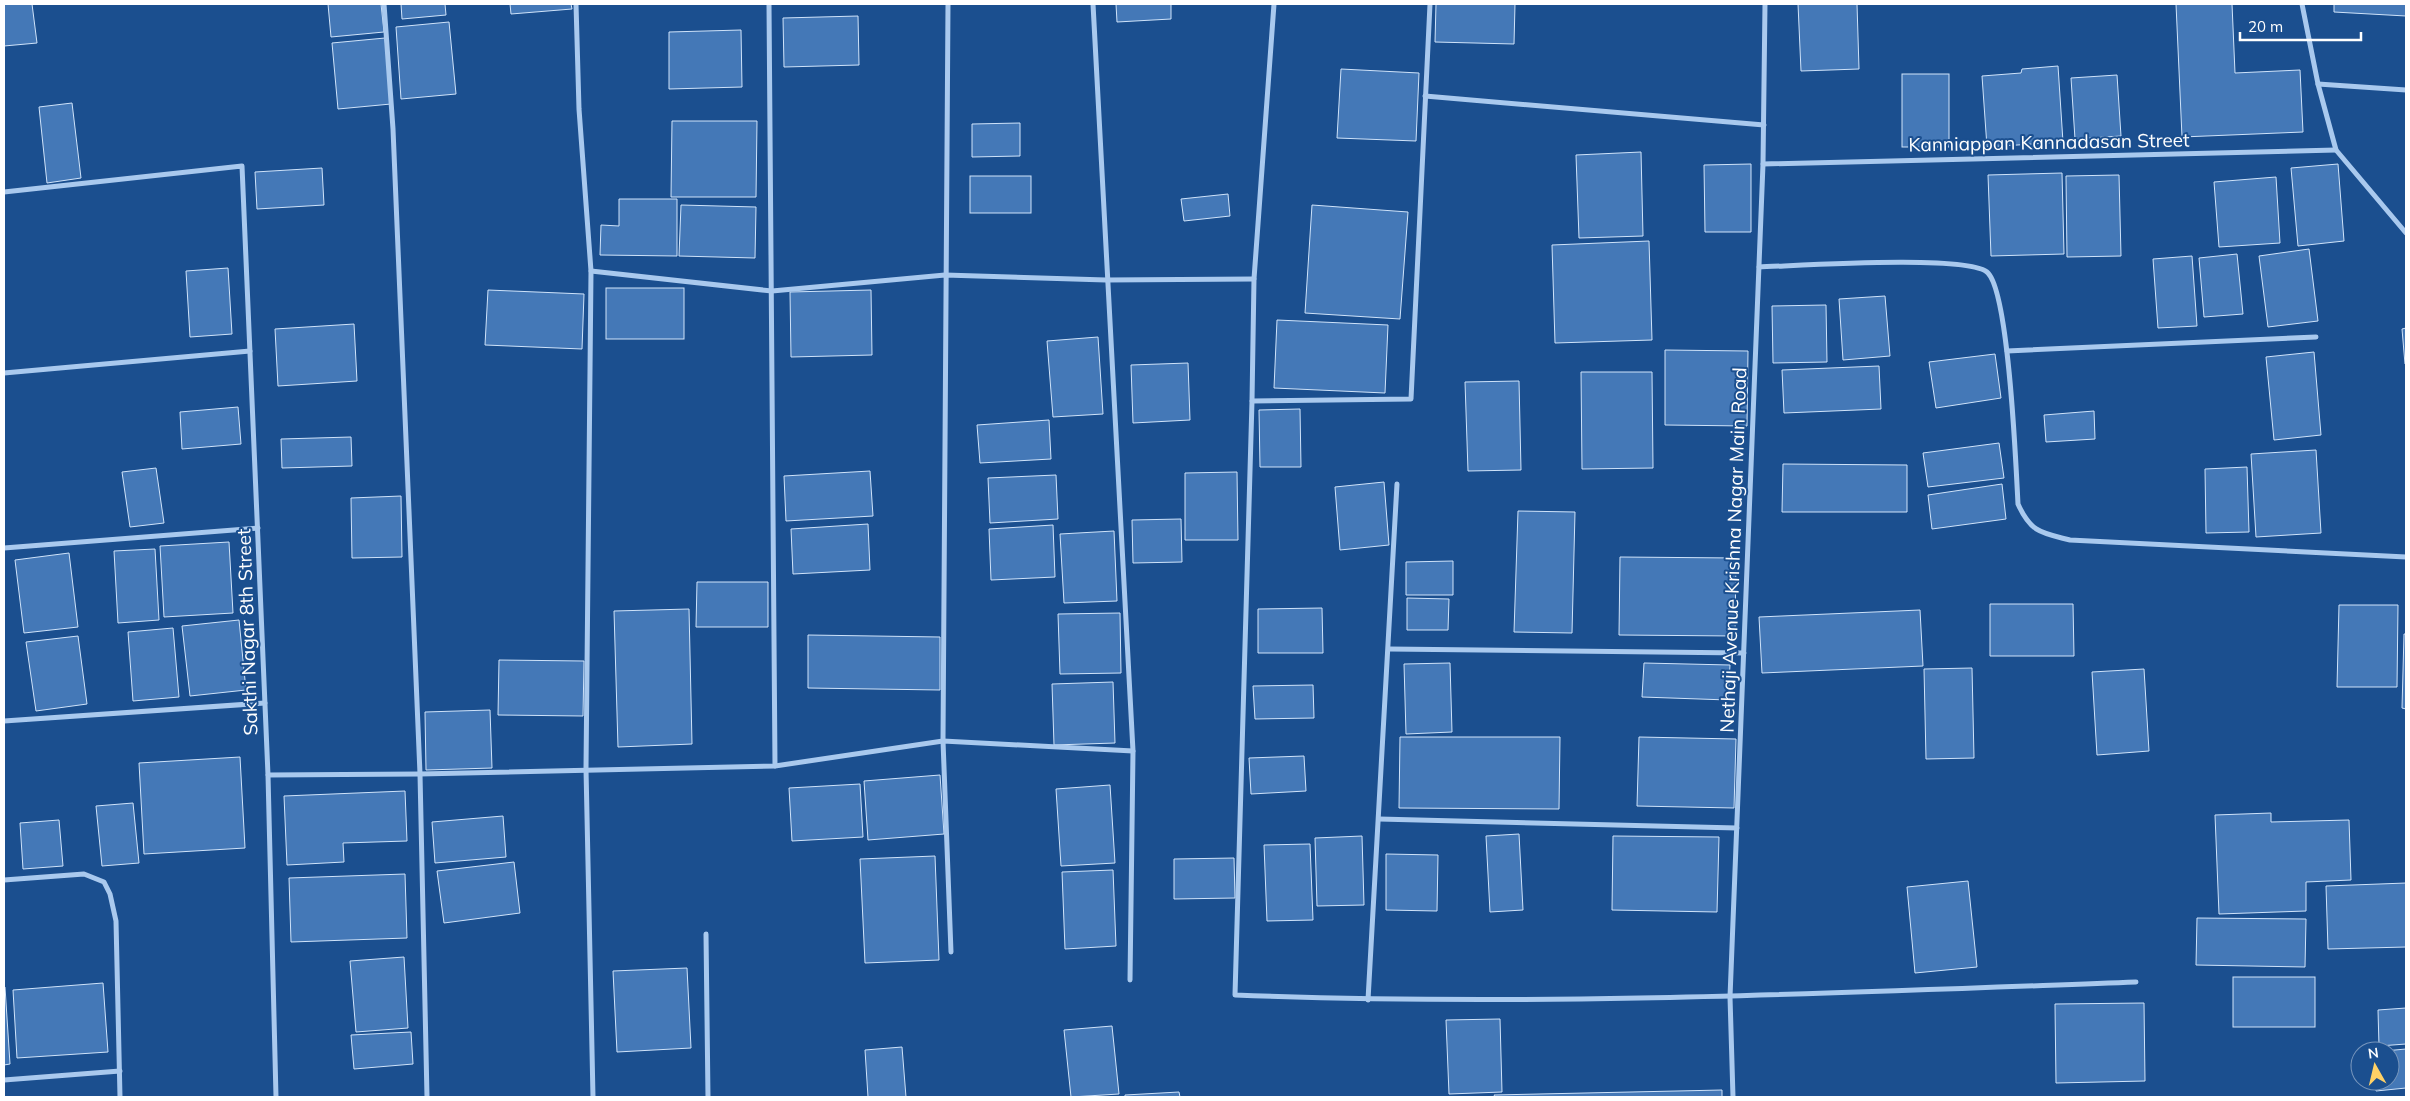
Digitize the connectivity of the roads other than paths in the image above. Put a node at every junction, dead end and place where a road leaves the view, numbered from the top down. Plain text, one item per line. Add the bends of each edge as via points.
1 (384, 4) edge
2 (576, 4) edge
3 (769, 4) edge
4 (948, 4) edge
5 (1094, 4) edge
6 (1274, 4) edge
7 (1430, 4) edge
8 (1765, 4) edge
9 (2302, 4) edge
10 (2318, 84) junction
11 (2406, 90) edge
12 (1424, 96) junction
13 (1764, 125) junction
14 (2336, 150) junction
15 (1763, 164) junction
16 (4, 192) edge
17 (2406, 233) edge
18 (1759, 266) junction
19 (591, 271) junction
20 (945, 275) junction
21 (1254, 279) junction
22 (1106, 280) junction
23 (772, 291) junction
24 (2316, 337) dead end
25 (250, 351) junction
26 (2008, 352) junction
27 (4, 373) edge
28 (1252, 401) junction
29 (1397, 484) dead end
30 (258, 528) junction
31 (4, 548) edge
32 (2406, 557) edge
33 (1389, 649) junction
34 (1744, 653) junction
35 (265, 703) junction
36 (4, 721) edge
37 (944, 741) junction
38 (1133, 751) junction
39 (775, 766) junction
40 (586, 769) junction
41 (420, 774) junction
42 (268, 775) junction
43 (1379, 819) junction
44 (1737, 828) junction
45 (4, 880) edge
46 (706, 934) dead end
47 (951, 952) dead end
48 (1130, 980) dead end
49 (2136, 982) dead end
50 (1730, 997) junction
51 (1368, 1000) junction
52 (120, 1071) junction
53 (4, 1080) edge
54 (120, 1097) edge
55 (276, 1097) edge
56 (427, 1097) edge
57 (593, 1097) edge
58 (708, 1097) edge
59 (1733, 1097) edge

1 - 41 street via 393,129
2 - 19 street via 579,109
3 - 23 street
4 - 20 street
5 - 22 street
6 - 21 street
7 - 12 street
8 - 13 street, Nethaji Avenue Krishna Nagar Main Road
9 - 10 street
10 - 11 street
10 - 14 street
12 - 13 street
12 - 28 street via 1411,399
13 - 15 street, Nethaji Avenue Krishna Nagar Main Road
14 - 15 street, Kanniappan Kannadasan Street
14 - 17 street
15 - 18 street, Nethaji Avenue Krishna Nagar Main Road
16 - 25 street, Sakthi Nagar 8th Street via 242,166
18 - 26 street via 1917,263 1976,267 1988,272 1995,284
18 - 34 street, Nethaji Avenue Krishna Nagar Main Road
19 - 23 street
19 - 40 street
20 - 22 street
20 - 23 street
20 - 37 street
21 - 22 street
21 - 28 street
22 - 38 street
23 - 39 street
24 - 26 street
25 - 27 street
25 - 30 street, Sakthi Nagar 8th Street
26 - 32 street via 2018,504 2025,520 2037,532 2070,540
28 - 51 street via 1236,995
29 - 33 street
30 - 31 street
30 - 35 street, Sakthi Nagar 8th Street
33 - 34 street
33 - 43 street
34 - 44 street, Nethaji Avenue Krishna Nagar Main Road
35 - 36 street
35 - 42 street, Sakthi Nagar 8th Street
37 - 38 street
37 - 39 street
37 - 47 street
38 - 48 street
39 - 40 street
40 - 41 street
40 - 57 street
41 - 42 street
41 - 56 street
42 - 55 street, Sakthi Nagar 8th Street
43 - 44 street
43 - 51 street
44 - 50 street, Nethaji Avenue Krishna Nagar Main Road
45 - 52 street via 84,874 104,882 116,921
46 - 58 street
49 - 50 street
50 - 51 street
50 - 59 street, Nethaji Avenue Krishna Nagar Main Road
52 - 53 street
52 - 54 street

